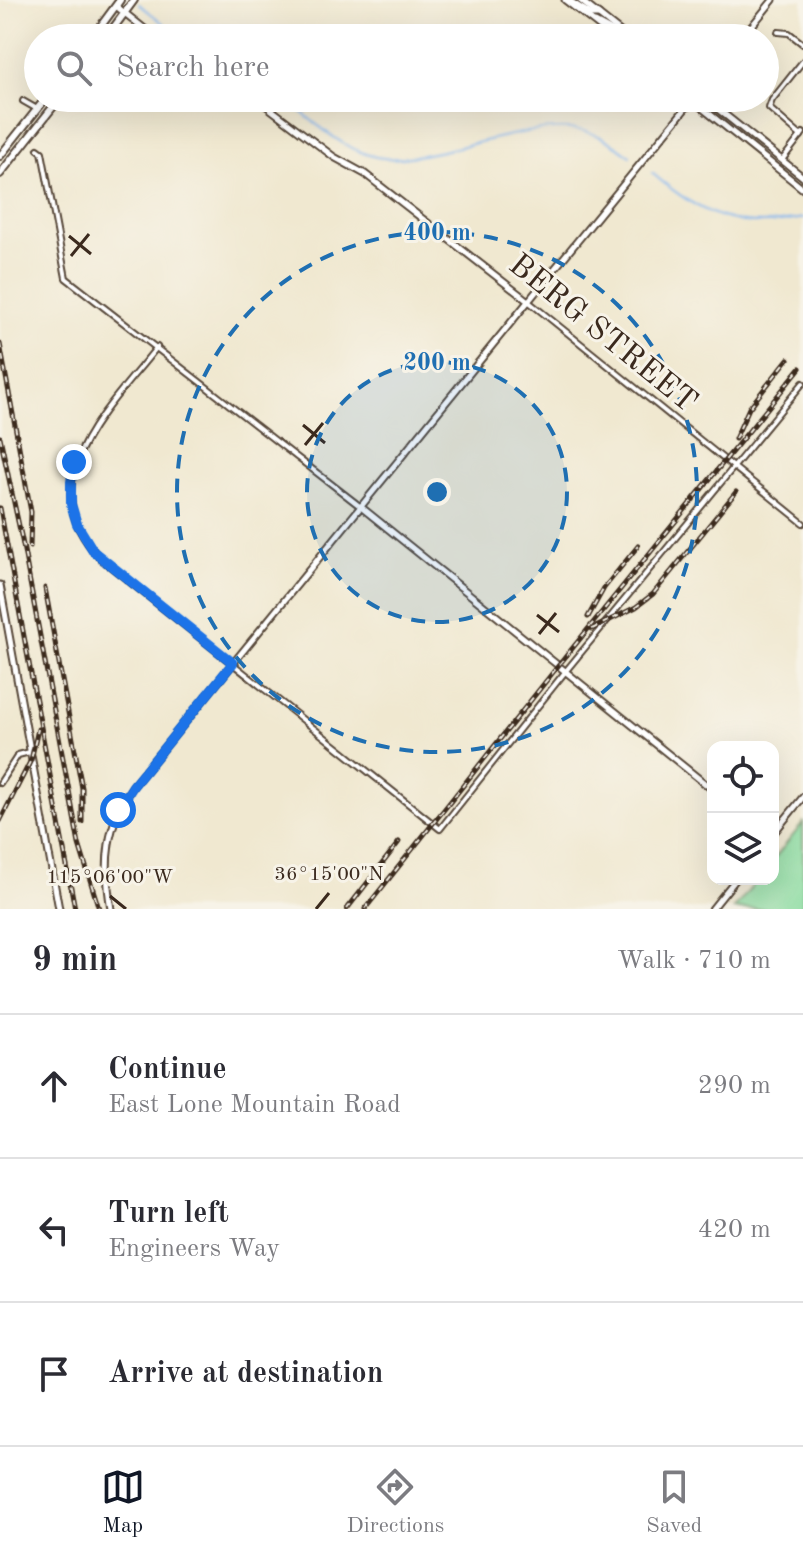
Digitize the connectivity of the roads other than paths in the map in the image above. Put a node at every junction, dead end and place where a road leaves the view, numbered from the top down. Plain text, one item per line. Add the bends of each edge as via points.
1 (108, 0) edge
2 (134, 0) edge
3 (566, 0) edge
4 (580, 0) edge
5 (773, 0) edge
6 (118, 3) edge
7 (125, 14) junction
8 (599, 15) junction
9 (592, 21) junction
10 (102, 24) edge
11 (117, 24) edge
12 (138, 24) edge
13 (596, 24) edge
14 (598, 24) edge
15 (610, 24) edge
16 (753, 24) edge
17 (779, 32) edge
18 (803, 44) edge
19 (803, 61) edge
20 (779, 91) edge
21 (35, 112) edge
22 (49, 112) edge
23 (275, 112) edge
24 (681, 112) edge
25 (708, 112) edge
26 (722, 112) edge
27 (774, 112) edge
28 (802, 135) edge
29 (38, 149) dead end
30 (0, 156) edge
31 (782, 160) junction
32 (0, 174) edge
33 (803, 177) edge
34 (801, 186) edge
35 (528, 301) junction
36 (157, 347) junction
37 (803, 383) edge
38 (733, 467) junction
39 (361, 507) junction
40 (803, 523) edge
41 (0, 585) edge
42 (233, 663) junction
43 (565, 672) junction
44 (30, 752) junction
45 (0, 783) edge
46 (707, 785) edge
47 (803, 797) edge
48 (779, 827) edge
49 (731, 885) edge
50 (59, 909) edge
51 (111, 909) edge
52 (712, 909) edge

1 - 6 street
2 - 7 main road
3 - 8 street
3 - 9 street
4 - 8 street
5 - 16 street
6 - 7 street
6 - 10 main road
7 - 11 main road
7 - 12 street
8 - 15 street
9 - 13 street
9 - 14 street
17 - 18 street
19 - 20 street
21 - 30 main road
22 - 32 main road
23 - 35 street, BERG STREET via 365,174
24 - 35 street
25 - 34 street
26 - 31 street
27 - 28 street
28 - 31 street
29 - 36 street via 66,278
31 - 33 street
35 - 38 street, BERG STREET
35 - 39 street
36 - 39 street
36 - 42 street via 80,447 71,504 83,536 100,558
37 - 38 street
38 - 40 street, BERG STREET
38 - 43 street
39 - 42 street
39 - 43 street
41 - 44 street
42 - 43 street via 440,829
42 - 51 street via 118,810 105,867
43 - 46 street
44 - 45 street via 18,755
44 - 50 street
47 - 48 street
49 - 52 street

